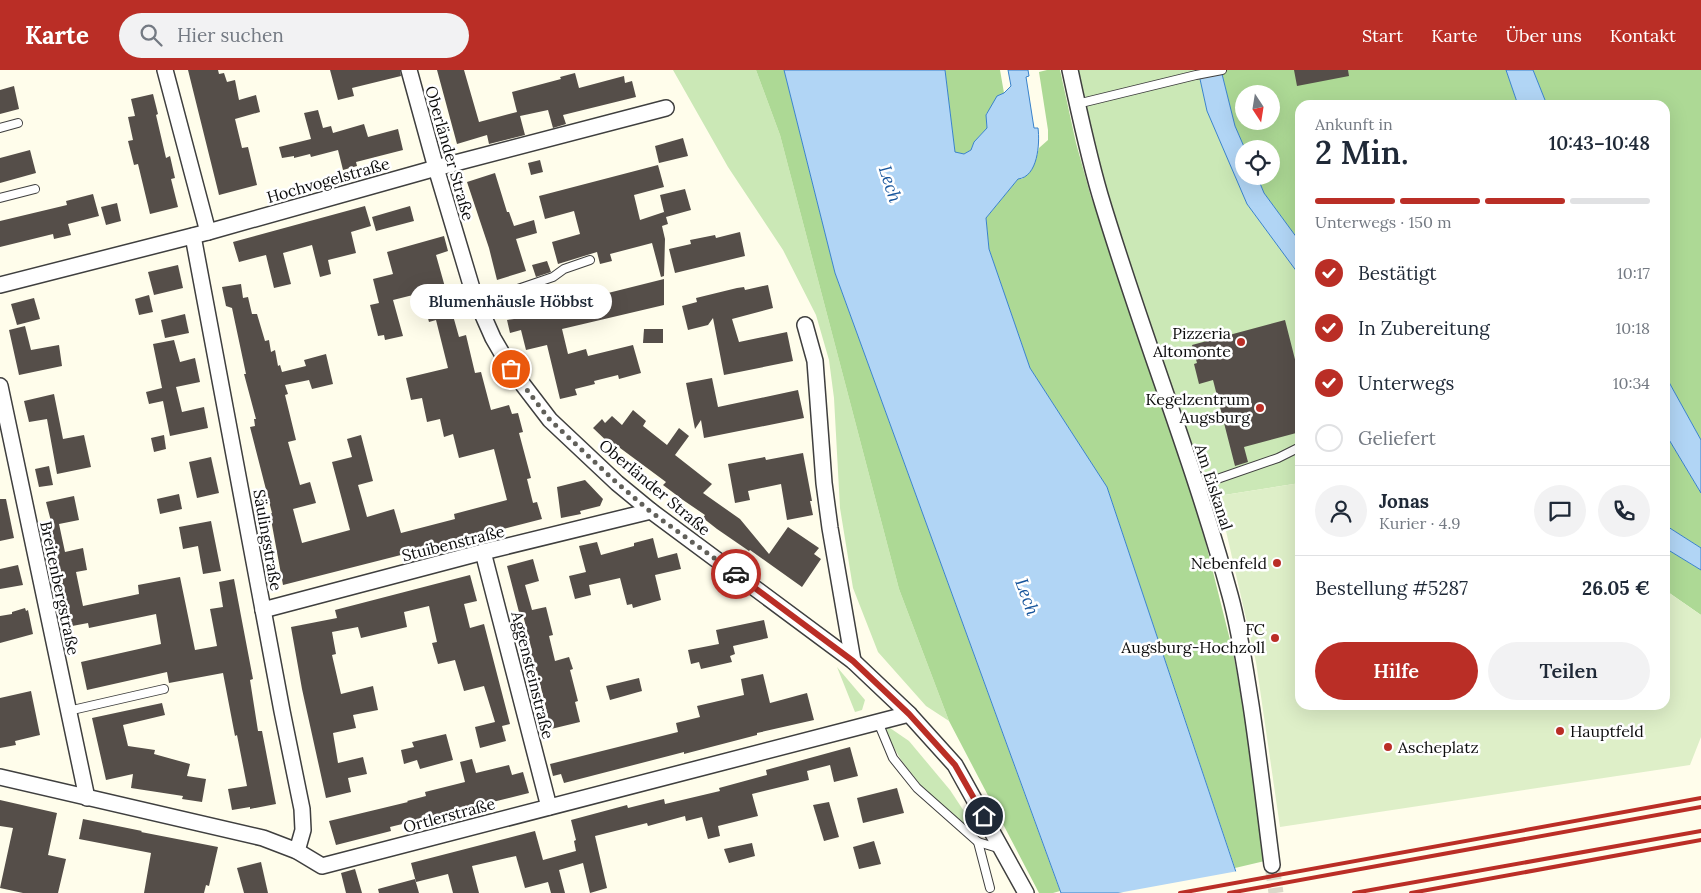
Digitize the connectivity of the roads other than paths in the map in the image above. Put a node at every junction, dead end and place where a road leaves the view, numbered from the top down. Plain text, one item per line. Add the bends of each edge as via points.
1 (165, 70) edge
2 (409, 70) edge
3 (1070, 70) edge
4 (1222, 70) edge
5 (1077, 104) junction
6 (666, 108) dead end
7 (18, 123) dead end
8 (0, 128) edge
9 (436, 168) junction
10 (35, 189) dead end
11 (0, 198) edge
12 (208, 232) junction
13 (193, 236) junction
14 (590, 260) dead end
15 (0, 285) edge
16 (477, 303) junction
17 (804, 324) dead end
18 (0, 386) edge
19 (1295, 450) edge
20 (1197, 486) junction
21 (651, 512) junction
22 (483, 552) junction
23 (263, 610) junction
24 (853, 661) junction
25 (164, 689) dead end
26 (68, 711) junction
27 (909, 714) junction
28 (878, 722) junction
29 (0, 776) edge
30 (87, 798) junction
31 (549, 808) junction
32 (978, 842) junction
33 (1003, 850) junction
34 (297, 851) junction
35 (1272, 865) tunnel mouth
36 (990, 888) dead end
37 (1026, 893) edge

1 - 12 street
2 - 9 street, Oberländer Straße
3 - 5 street, Am Eiskanal
4 - 5 lane
5 - 20 street, Am Eiskanal via 1112,234
6 - 9 street, Hochvogelstraße
7 - 8 lane
9 - 12 street, Hochvogelstraße
9 - 16 street, Oberländer Straße
10 - 11 lane
12 - 13 street, Hochvogelstraße
13 - 15 street, Hochvogelstraße
13 - 23 street, Säulingstraße
14 - 16 lane via 564,269 553,277
16 - 21 street, Oberländer Straße via 492,338 511,369 550,420
17 - 24 street via 815,361 824,483
18 - 26 street, Breitenbergstraße
19 - 20 lane
20 - 35 street, Am Eiskanal via 1230,596 1243,654
21 - 22 street, Stuibenstraße
21 - 24 street, Oberländer Straße
22 - 23 street, Stuibenstraße
22 - 31 street, Aggensteinstraße
23 - 34 street, Säulingstraße via 302,809 303,830
24 - 27 street, Oberländer Straße
25 - 26 lane
26 - 30 street, Breitenbergstraße
27 - 28 street, Ortlerstraße
27 - 33 street, Oberländer Straße via 955,765
28 - 31 street, Ortlerstraße
28 - 32 lane via 892,758 917,788
29 - 30 street, Ortlerstraße
30 - 34 street, Ortlerstraße via 262,838
31 - 34 street, Ortlerstraße via 322,866
32 - 33 lane
32 - 36 lane
33 - 37 street, Oberländer Straße

